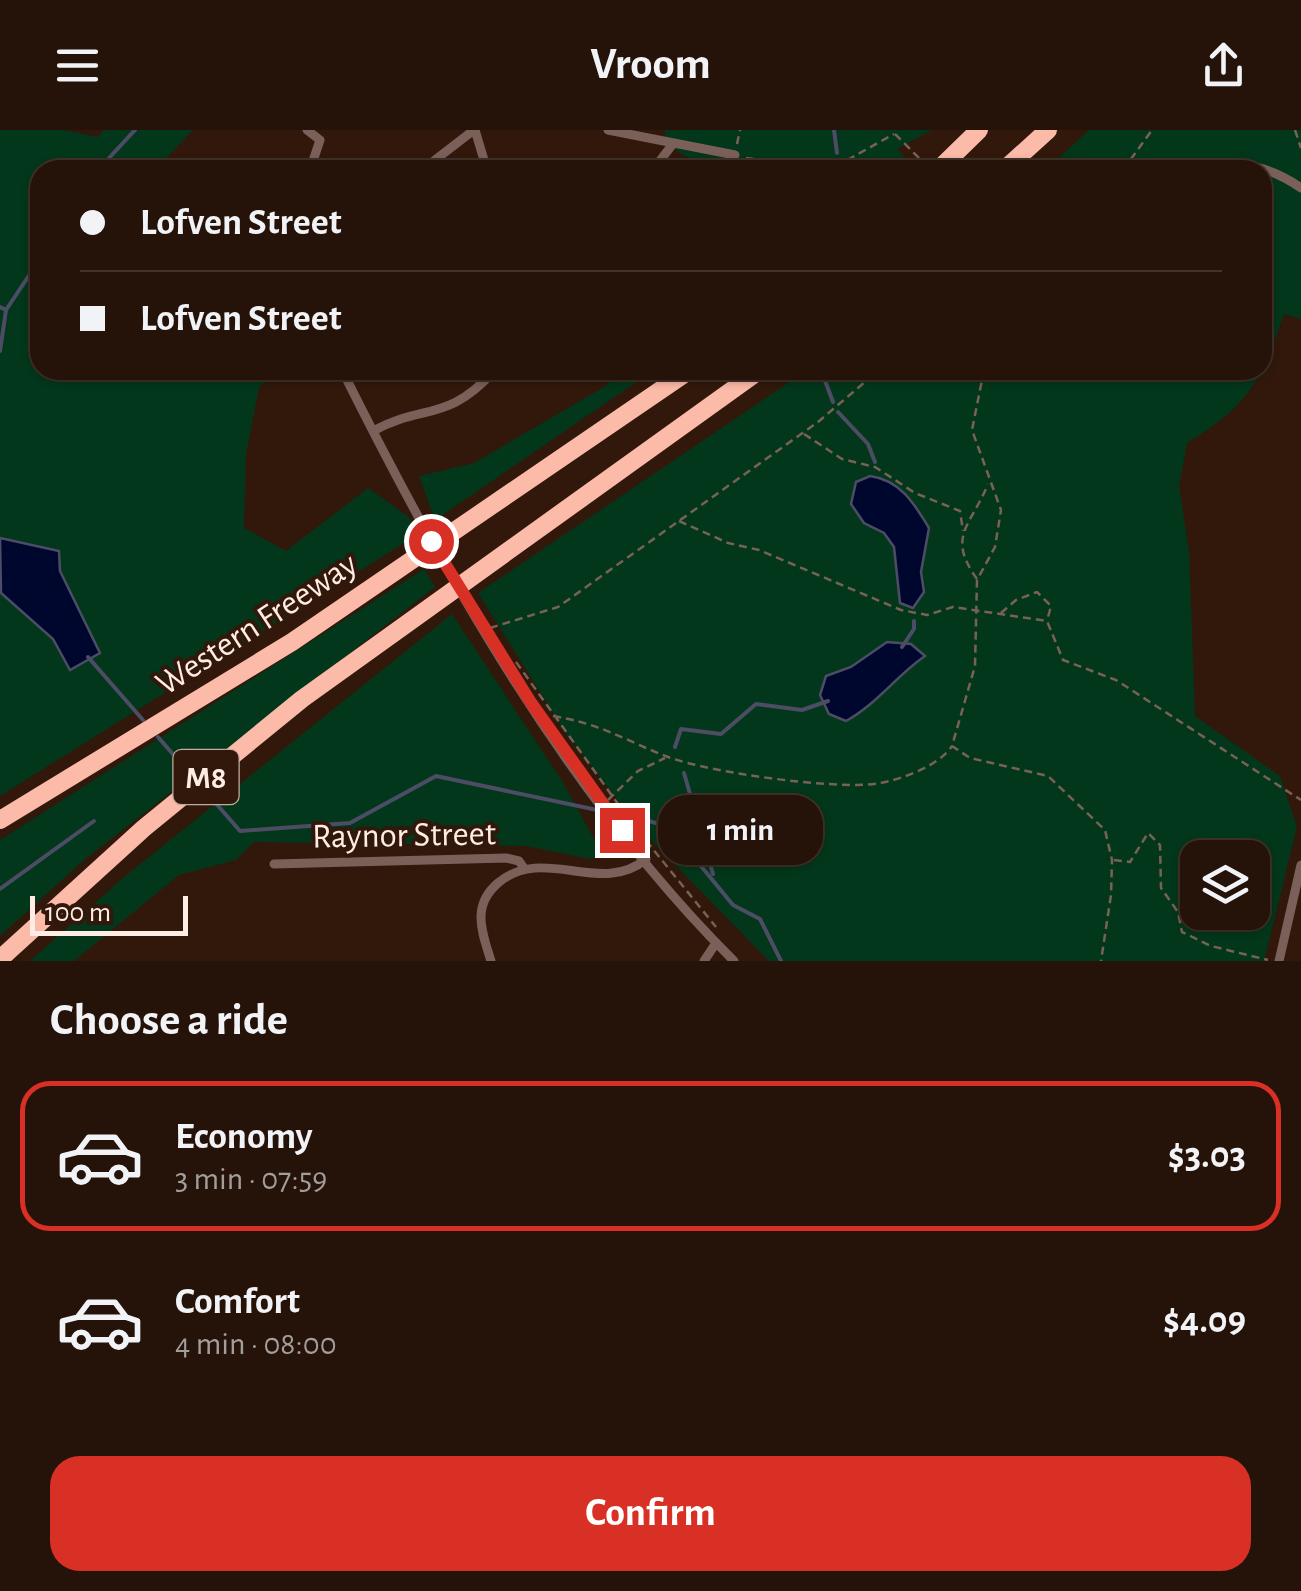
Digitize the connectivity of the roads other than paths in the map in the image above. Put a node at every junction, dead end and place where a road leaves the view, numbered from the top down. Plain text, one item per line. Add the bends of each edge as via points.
1 (306, 130) edge
2 (474, 130) edge
3 (608, 130) edge
4 (980, 130) edge
5 (1048, 130) edge
6 (322, 135) edge
7 (672, 145) junction
8 (735, 156) road end
9 (313, 160) edge
10 (435, 160) edge
11 (484, 160) edge
12 (661, 160) edge
13 (948, 160) edge
14 (1015, 160) edge
15 (1272, 171) edge
16 (1301, 188) edge
17 (347, 380) edge
18 (486, 380) edge
19 (675, 380) edge
20 (746, 380) edge
21 (373, 431) junction
22 (0, 820) edge
23 (646, 859) junction
24 (274, 864) dead end
25 (1301, 865) edge
26 (524, 868) junction
27 (716, 943) junction
28 (0, 958) edge
29 (491, 961) edge
30 (704, 961) edge
31 (734, 961) edge
32 (1275, 961) edge

1 - 6 street
2 - 10 street
2 - 11 street
3 - 7 street
4 - 13 highway
5 - 14 highway
6 - 9 street
7 - 8 street
7 - 12 street
15 - 16 street
17 - 21 street
18 - 21 street via 450,407
19 - 22 highway, Western Freeway / M8 via 292,642
20 - 28 highway, M8 via 302,698
21 - 23 street via 473,613
23 - 26 street, Raynor Street via 607,875
23 - 27 street
24 - 26 street, Raynor Street via 506,858
25 - 32 street
26 - 29 street via 500,882 482,906
27 - 30 street
27 - 31 street

